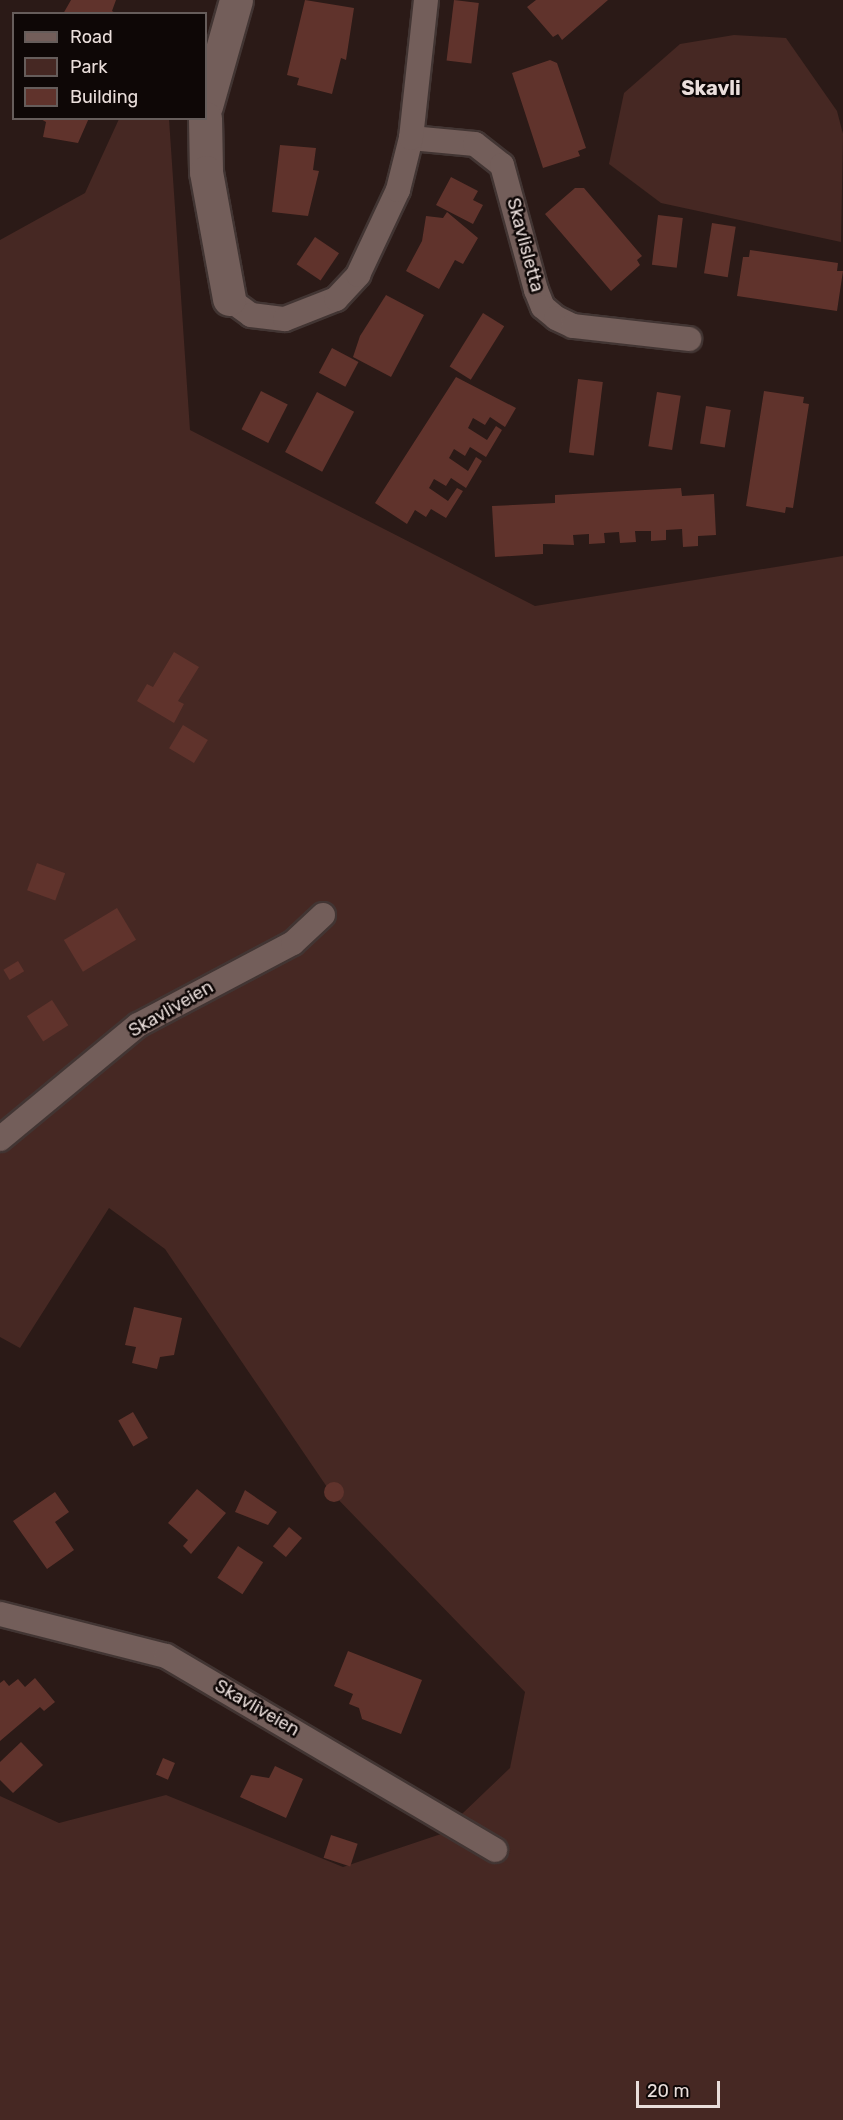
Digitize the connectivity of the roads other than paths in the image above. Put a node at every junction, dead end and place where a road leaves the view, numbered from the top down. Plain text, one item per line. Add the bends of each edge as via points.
1 (236, 0) edge
2 (426, 0) edge
3 (207, 102) edge
4 (205, 120) edge
5 (411, 138) junction
6 (229, 299) joint
7 (689, 339) dead end
8 (323, 915) dead end
9 (0, 1139) edge
10 (0, 1614) edge
11 (495, 1850) dead end

1 - 3 street
2 - 5 street
4 - 6 street via 209,196
5 - 6 street via 398,190 358,275 336,299 285,320 266,320
5 - 7 street, Skavlisletta via 475,144 502,165 536,290 556,318 573,326
8 - 9 street, Skavliveien via 293,943 138,1025
10 - 11 street, Skavliveien via 166,1656

